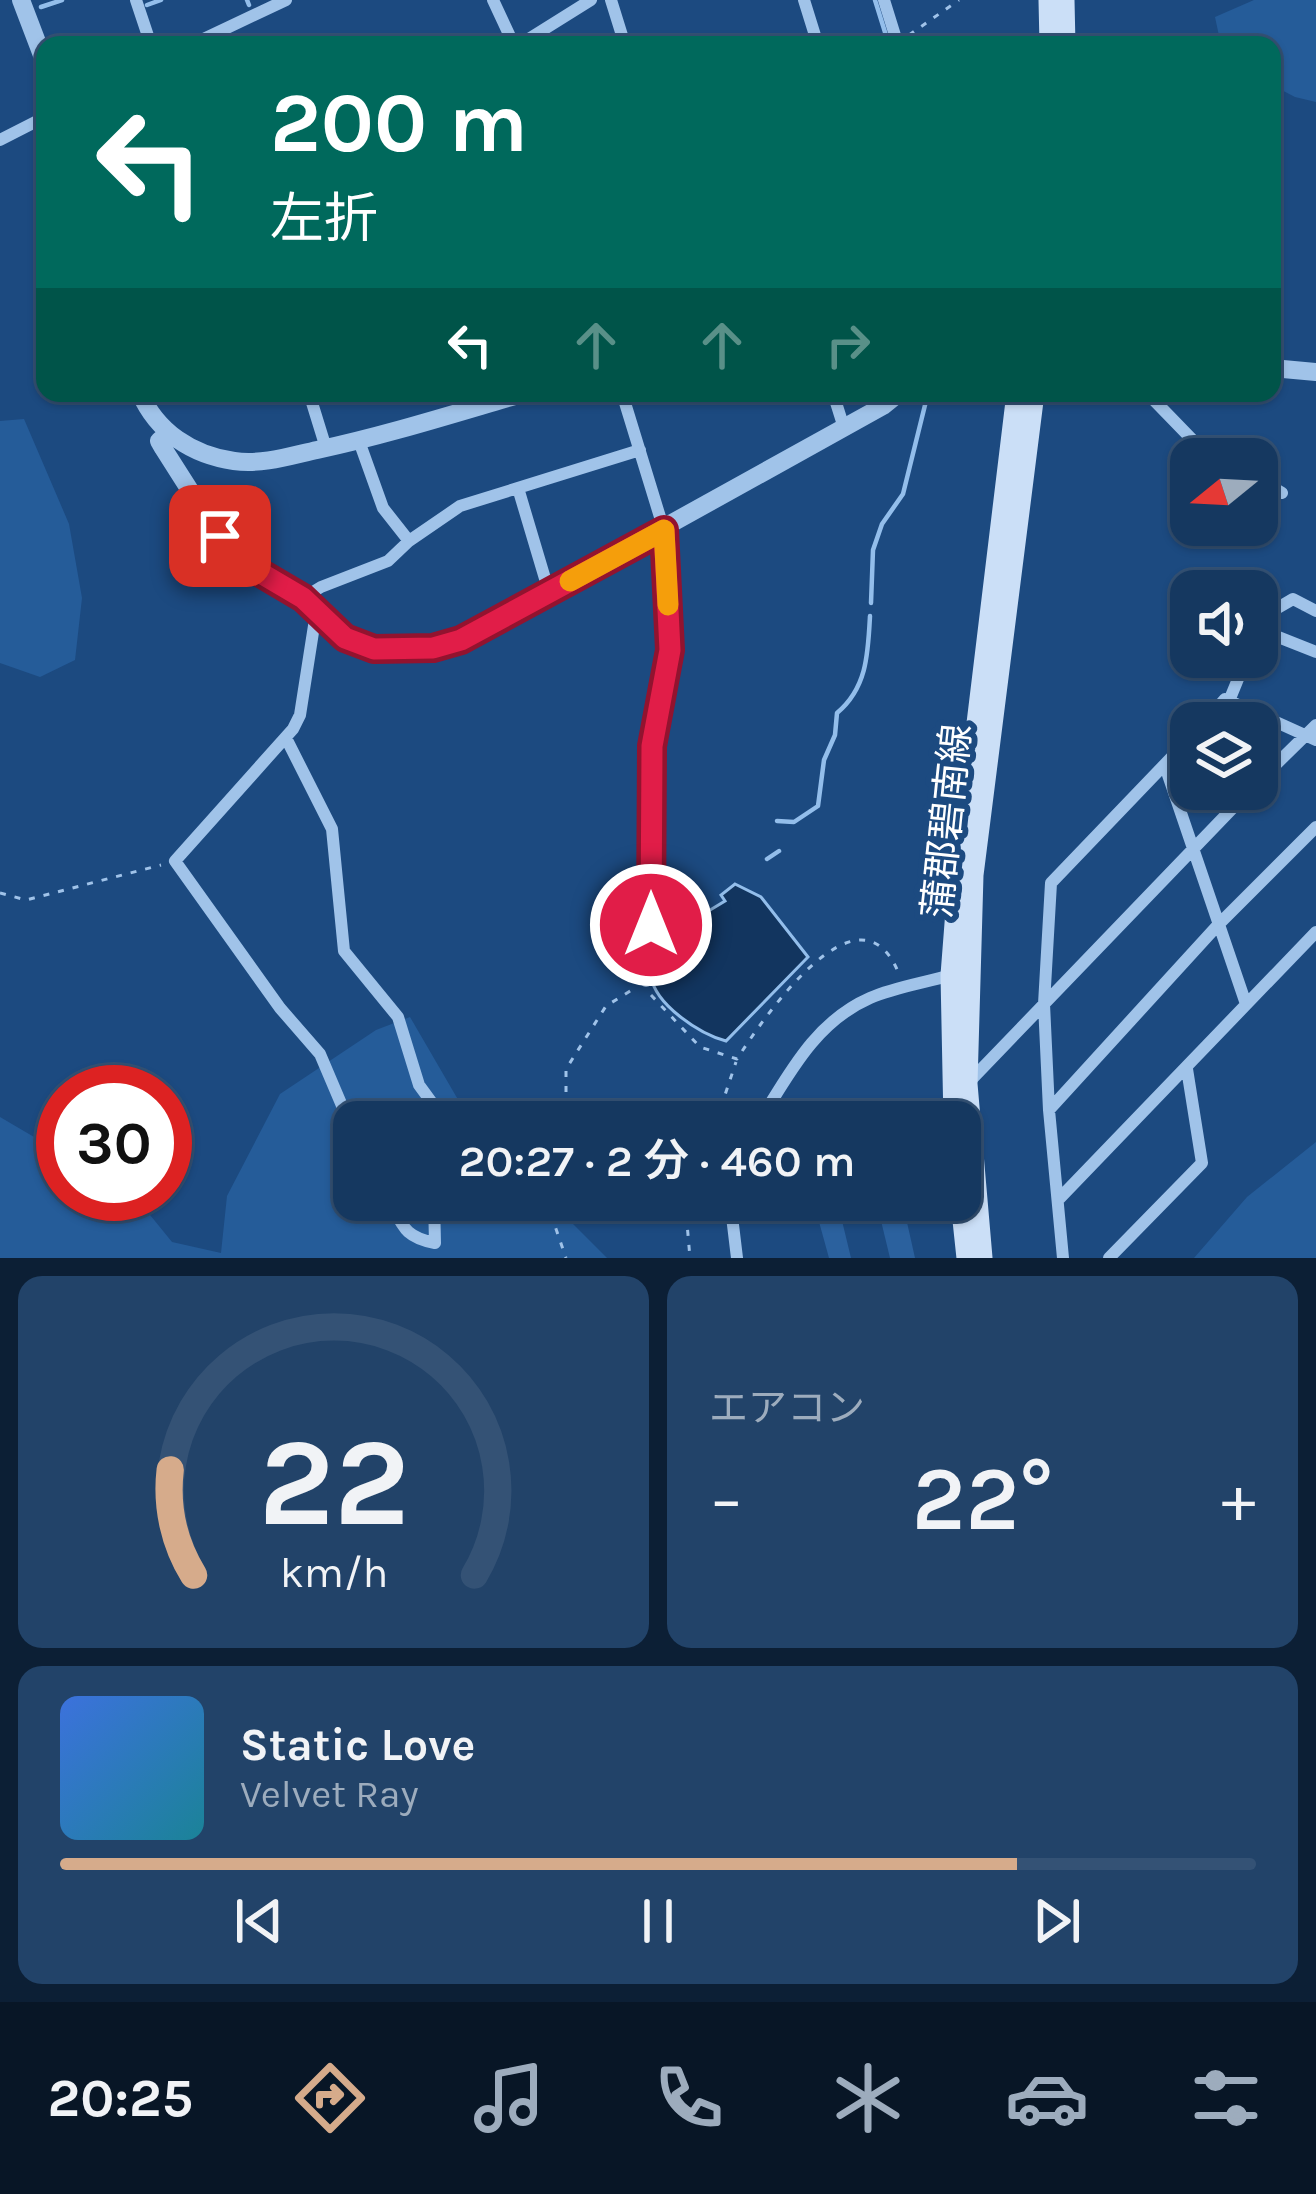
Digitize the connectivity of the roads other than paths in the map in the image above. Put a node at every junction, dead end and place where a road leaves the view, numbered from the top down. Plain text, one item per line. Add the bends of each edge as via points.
1 (21, 0) edge
2 (136, 0) edge
3 (286, 0) edge
4 (493, 0) edge
5 (591, 0) edge
6 (610, 0) edge
7 (804, 0) edge
8 (884, 0) edge
9 (1048, 0) edge
10 (1064, 0) edge
11 (149, 36) edge
12 (210, 36) edge
13 (512, 36) edge
14 (532, 36) edge
15 (622, 36) edge
16 (815, 36) edge
17 (895, 36) edge
18 (1050, 36) edge
19 (1065, 36) edge
20 (36, 39) edge
21 (36, 122) edge
22 (0, 140) edge
23 (1281, 369) edge
24 (1316, 372) edge
25 (144, 402) edge
26 (312, 402) edge
27 (494, 402) edge
28 (625, 402) edge
29 (835, 402) edge
30 (885, 402) edge
31 (1016, 402) edge
32 (1033, 402) edge
33 (1156, 402) edge
34 (844, 428) junction
35 (168, 433) junction
36 (1190, 438) edge
37 (359, 441) junction
38 (326, 448) junction
39 (640, 450) junction
40 (518, 488) junction
41 (1278, 491) edge
42 (1282, 493) dead end
43 (664, 530) junction
44 (409, 541) junction
45 (549, 592) junction
46 (309, 606) junction
47 (1278, 608) edge
48 (1316, 611) edge
49 (1278, 638) edge
50 (1316, 652) edge
51 (1238, 678) edge
52 (1229, 701) junction
53 (1223, 702) edge
54 (1313, 733) edge
55 (286, 738) junction
56 (1170, 760) edge
57 (1278, 764) edge
58 (1165, 766) junction
59 (1229, 810) edge
60 (1316, 827) edge
61 (1191, 847) junction
62 (1217, 926) junction
63 (1316, 932) edge
64 (951, 975) junction
65 (646, 981) road end
66 (1044, 1004) junction
67 (1246, 1004) junction
68 (1187, 1069) junction
69 (967, 1084) junction
70 (340, 1101) edge
71 (431, 1101) edge
72 (773, 1101) edge
73 (954, 1101) edge
74 (1049, 1110) junction
75 (1058, 1200) junction
76 (400, 1221) edge
77 (434, 1221) edge
78 (732, 1221) edge
79 (963, 1221) edge
80 (736, 1258) edge
81 (967, 1258) edge
82 (982, 1258) edge
83 (1063, 1258) edge
84 (1109, 1258) edge

1 - 20 street
2 - 11 street
3 - 12 street
4 - 13 street
5 - 14 street
6 - 15 street
7 - 16 street
8 - 17 street
9 - 18 main road
10 - 19 main road
21 - 22 street
23 - 24 street
25 - 35 street
26 - 38 street
27 - 37 street
28 - 39 street
29 - 34 street
30 - 34 street
31 - 64 main road, 蒲郡碧南線
32 - 69 main road, 蒲郡碧南線 via 973,875
33 - 36 street
34 - 43 street
35 - 38 street via 237,462
35 - 46 street via 159,441 220,536 242,562
37 - 38 street
37 - 44 street via 383,508
39 - 40 street
39 - 43 street
40 - 44 street via 460,506
40 - 45 street
41 - 42 street
43 - 45 street
43 - 65 street via 670,650 652,746
44 - 46 street via 388,561 321,587
45 - 46 street via 433,648 374,649 345,638
46 - 55 street via 299,715
47 - 48 street via 1293,599
49 - 50 street
51 - 52 street
52 - 53 street
52 - 54 street
54 - 57 street
55 - 70 street via 175,861 320,1054
55 - 71 street via 332,829 344,951 398,1017
56 - 58 street
58 - 61 street
58 - 66 street via 1051,883
59 - 61 street
60 - 62 street
61 - 62 street
61 - 66 street
62 - 67 street
62 - 74 street
63 - 67 street
64 - 72 street via 856,1006 818,1033
64 - 73 main road, 蒲郡碧南線
66 - 69 street
66 - 74 street
67 - 68 street
68 - 75 street
68 - 84 street via 1202,1163
69 - 82 main road, 蒲郡碧南線
74 - 75 street
75 - 83 street
76 - 77 street via 416,1239 435,1243
78 - 80 street
79 - 81 main road

